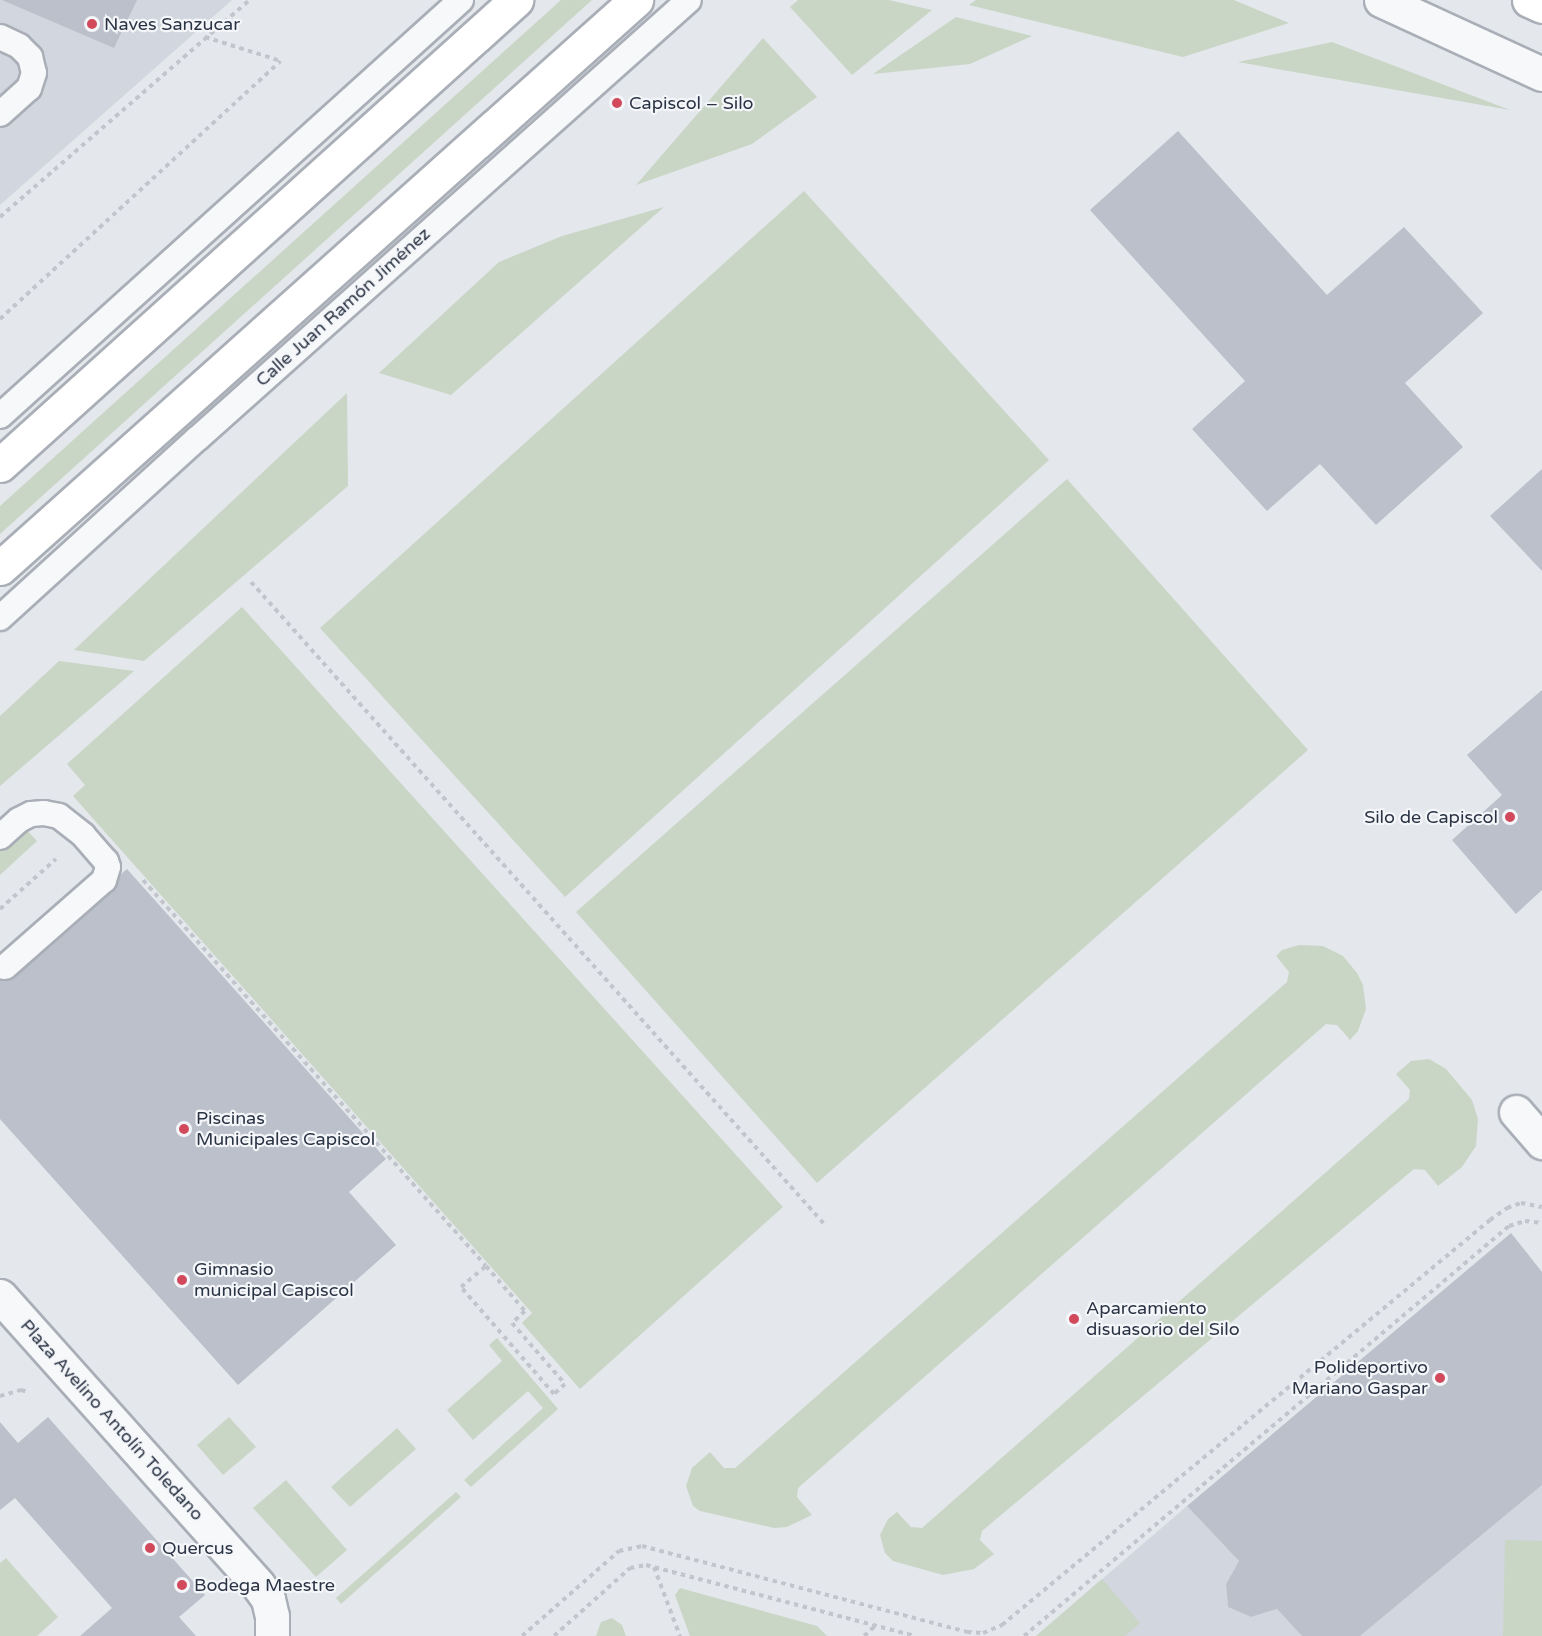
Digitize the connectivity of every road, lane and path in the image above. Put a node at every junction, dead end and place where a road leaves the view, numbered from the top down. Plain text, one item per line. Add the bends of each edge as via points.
1 (250, 0) edge
2 (461, 0) edge
3 (516, 0) edge
4 (636, 0) edge
5 (689, 0) edge
6 (1380, 0) edge
7 (1529, 0) edge
8 (1542, 6) edge
9 (0, 37) edge
10 (205, 37) junction
11 (1542, 74) edge
12 (0, 114) edge
13 (0, 217) edge
14 (0, 319) edge
15 (0, 416) edge
16 (0, 465) edge
17 (0, 568) edge
18 (251, 582) dead end
19 (0, 618) edge
20 (83, 835) junction
21 (0, 837) edge
22 (140, 878) dead end
23 (0, 909) edge
24 (5, 967) dead end
25 (1516, 1112) dead end
26 (1542, 1142) edge
27 (1542, 1206) edge
28 (1542, 1223) edge
29 (826, 1226) dead end
30 (486, 1266) junction
31 (0, 1296) edge
32 (654, 1567) junction
33 (876, 1626) junction
34 (556, 1635) edge
35 (272, 1636) edge
36 (522, 1636) edge
37 (680, 1636) edge
38 (864, 1636) edge
39 (915, 1636) edge
40 (1024, 1636) edge

1 - 10 path
2 - 15 lane
3 - 16 main road
4 - 17 main road, Calle Juan Ramón Jiménez
5 - 19 lane, Calle Juan Ramón Jiménez
6 - 11 street
7 - 8 main road
9 - 12 lane via 19,46 30,57 34,72 29,88
10 - 13 path
10 - 14 path via 281,61
18 - 29 path
20 - 21 lane via 59,816 44,813 19,820
20 - 23 path
20 - 24 lane via 106,861 104,880
22 - 30 path
25 - 26 street
27 - 36 path via 1521,1203 1490,1220 1002,1625 983,1633 967,1632 642,1546 619,1551
28 - 40 path via 1525,1221 1509,1226
30 - 30 path via 525,1311 512,1323 565,1384 554,1394 461,1287
31 - 35 street, Plaza Avelino Antolín Toledano via 258,1585 273,1616
32 - 33 path
32 - 34 path via 630,1568
32 - 37 path
33 - 38 path
33 - 39 path

